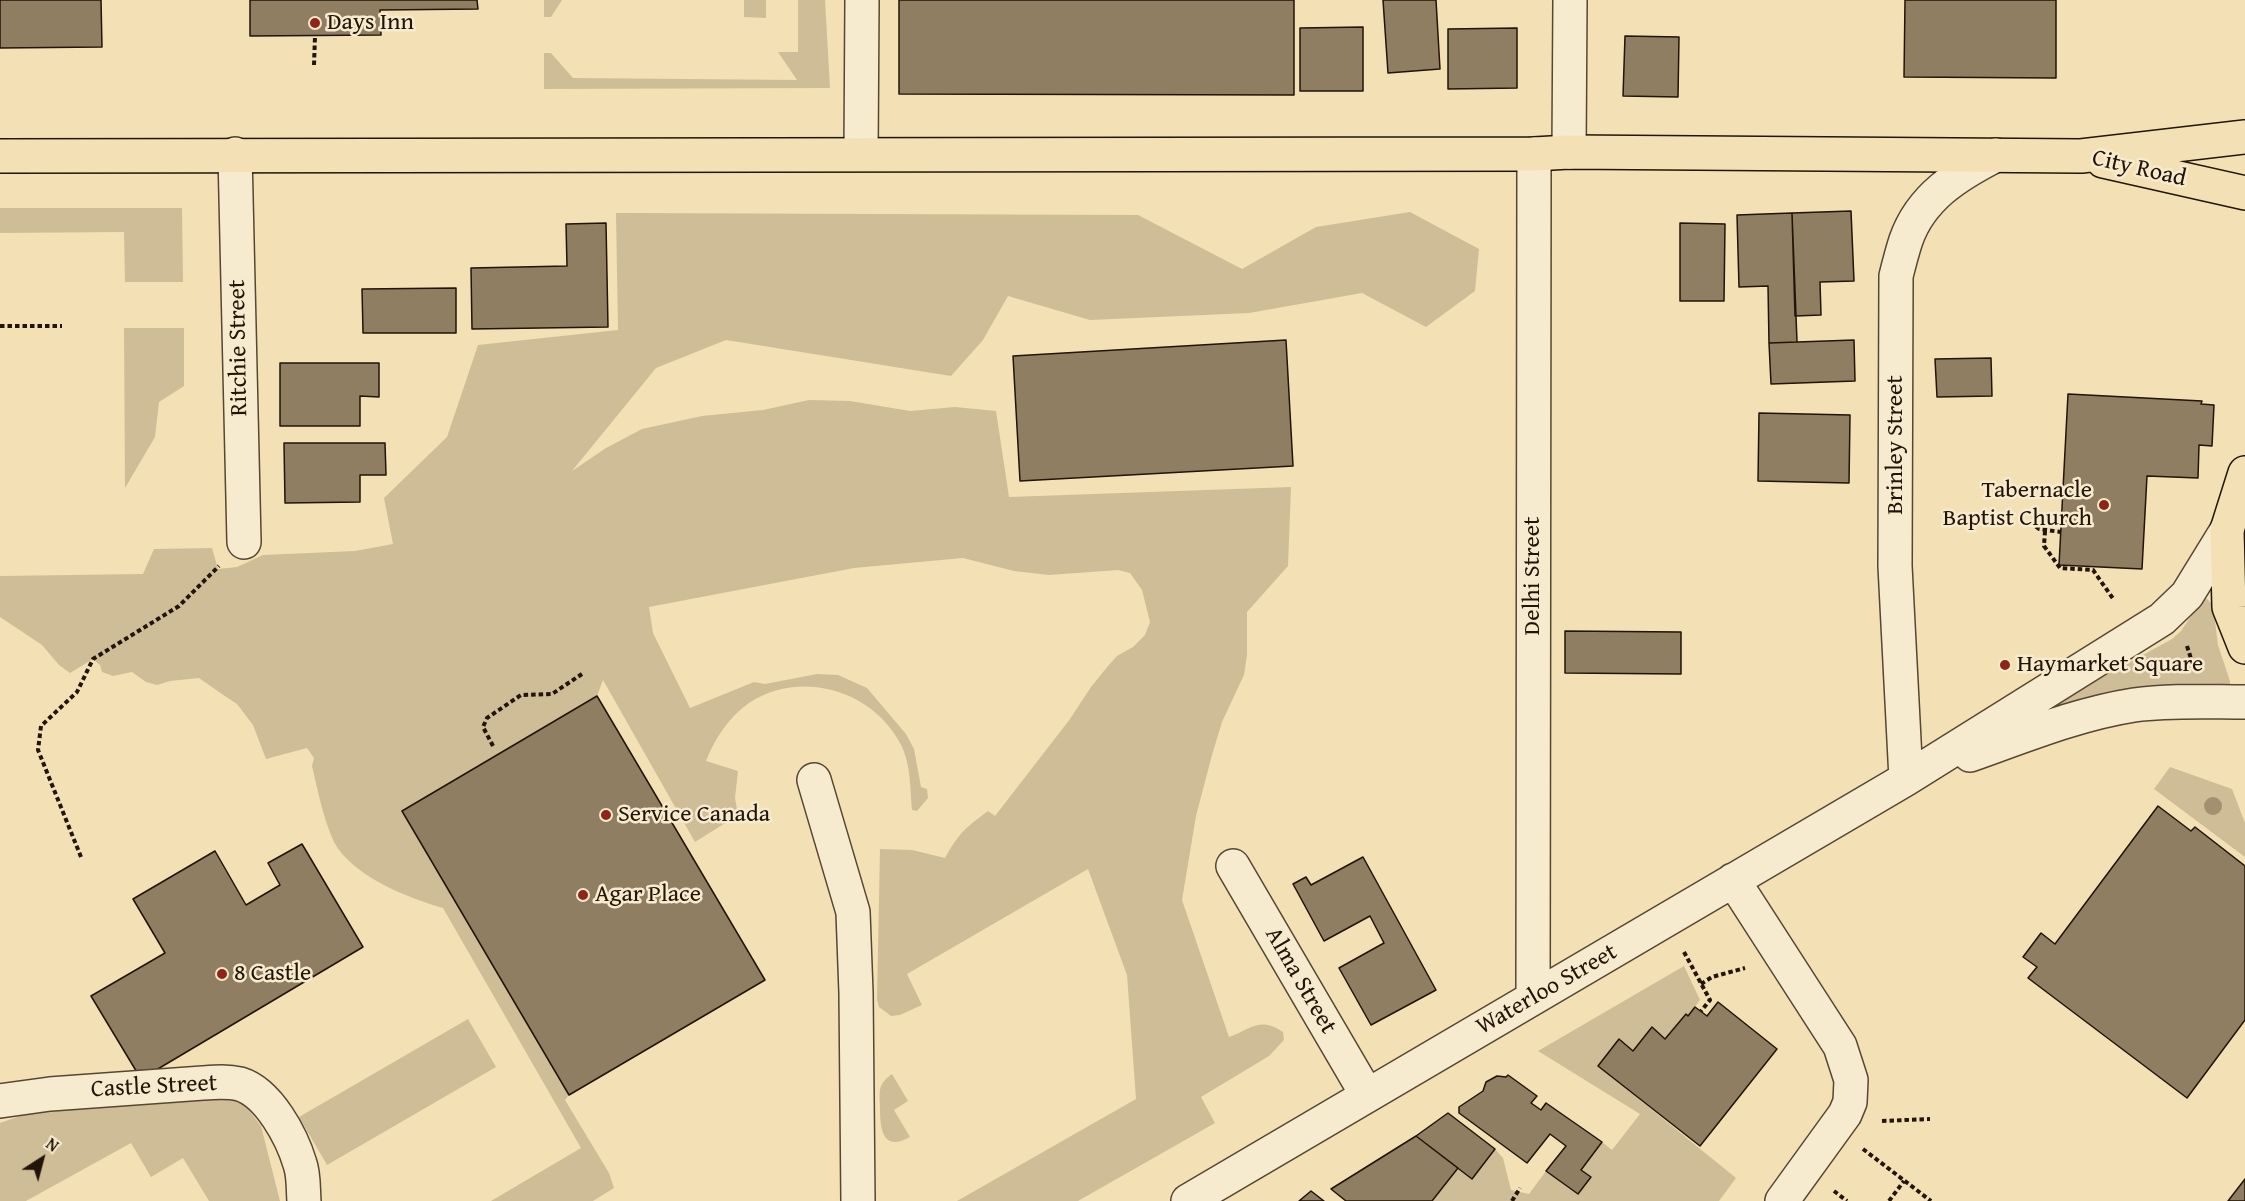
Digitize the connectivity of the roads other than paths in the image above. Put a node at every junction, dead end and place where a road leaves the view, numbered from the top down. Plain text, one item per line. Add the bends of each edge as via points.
1 (862, 0) edge
2 (1570, 0) edge
3 (2245, 137) edge
4 (1569, 152) junction
5 (236, 154) junction
6 (861, 154) junction
7 (1534, 154) junction
8 (1996, 155) junction
9 (0, 156) edge
10 (2081, 156) junction
11 (2245, 193) edge
12 (2245, 473) edge
13 (2227, 530) junction
14 (243, 543) road end
15 (2245, 647) edge
16 (2245, 702) edge
17 (1906, 778) junction
18 (814, 780) dead end
19 (1233, 866) dead end
20 (1733, 880) junction
21 (1533, 998) junction
22 (1367, 1095) junction
23 (0, 1101) edge
24 (304, 1201) edge
25 (858, 1201) edge
26 (1188, 1201) edge
27 (1782, 1201) edge

1 - 6 street
2 - 4 street
3 - 10 main road, City Road
4 - 7 main road
4 - 8 main road
5 - 6 main road
5 - 9 main road
5 - 14 street, Ritchie Street
6 - 7 main road
7 - 21 street, Delhi Street
8 - 10 main road
8 - 17 street, Brinley Street via 1937,191 1906,239 1896,276 1895,566
10 - 11 main road, City Road
12 - 13 main road
13 - 15 main road via 2229,607
13 - 17 street via 2187,595 2162,618
16 - 17 street via 2136,705 2099,712 2062,721
17 - 20 street, Waterloo Street
18 - 25 street via 853,912
19 - 22 street, Alma Street
20 - 21 street, Waterloo Street
20 - 27 street via 1840,1046 1851,1080 1845,1114
21 - 22 street, Waterloo Street
22 - 26 street, Waterloo Street
23 - 24 street, Castle Street via 203,1083 242,1085 265,1098 282,1125 301,1165

